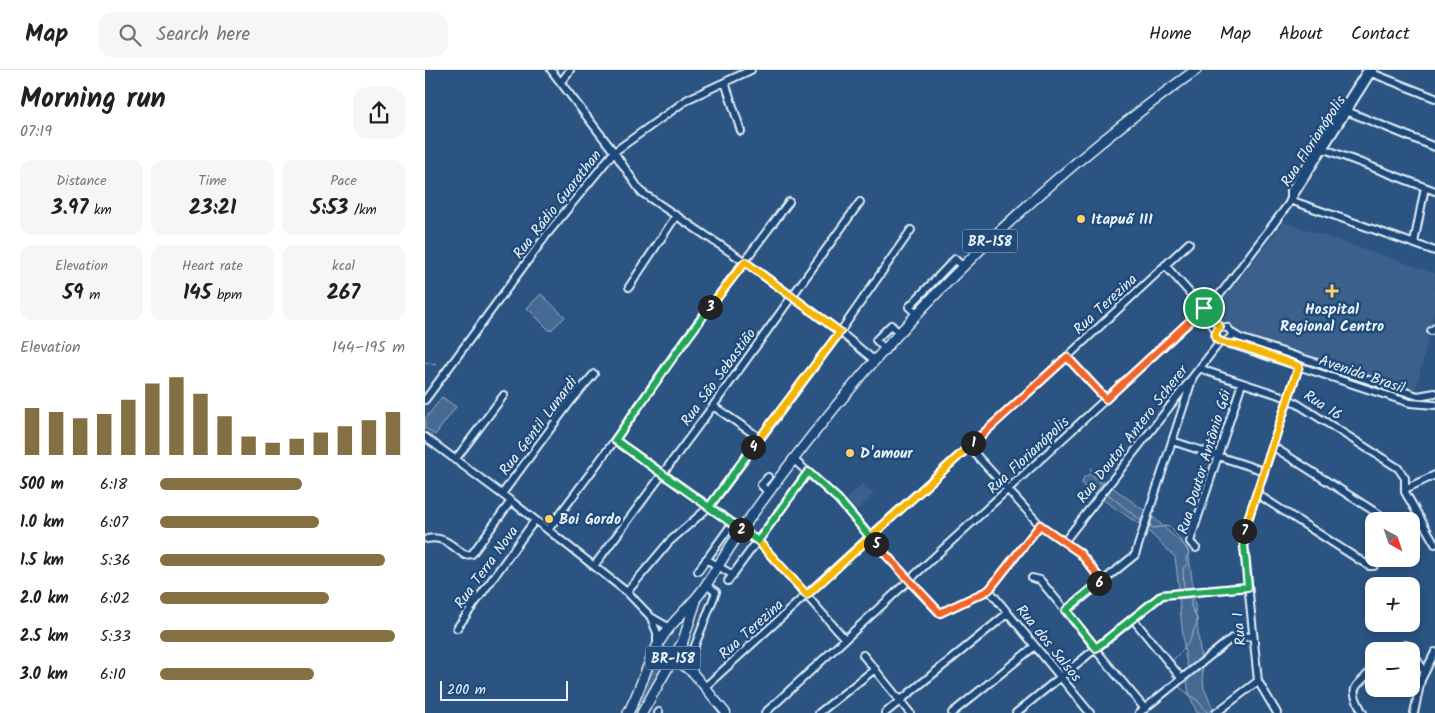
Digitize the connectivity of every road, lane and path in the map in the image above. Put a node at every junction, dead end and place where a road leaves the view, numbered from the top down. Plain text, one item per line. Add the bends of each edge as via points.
1 (551, 70) edge
2 (569, 70) edge
3 (751, 70) edge
4 (1196, 70) edge
5 (1370, 71) edge
6 (561, 82) junction
7 (725, 82) junction
8 (1435, 98) edge
9 (1345, 110) junction
10 (741, 131) dead end
11 (1322, 147) junction
12 (1435, 147) edge
13 (614, 152) junction
14 (1425, 187) junction
15 (1435, 191) edge
16 (1290, 200) junction
17 (789, 202) dead end
18 (860, 202) dead end
19 (676, 216) junction
20 (911, 230) dead end
21 (1189, 243) dead end
22 (1414, 243) junction
23 (1435, 251) edge
24 (745, 262) junction
25 (1165, 265) junction
26 (963, 267) junction
27 (944, 270) junction
28 (952, 278) junction
29 (629, 287) dead end
30 (927, 288) junction
31 (792, 297) junction
32 (934, 297) junction
33 (1202, 310) junction
34 (917, 314) junction
35 (1218, 329) junction
36 (840, 332) junction
37 (1232, 333) junction
38 (1223, 342) junction
39 (1067, 357) junction
40 (875, 360) junction
41 (1299, 366) junction
42 (1327, 366) junction
43 (1200, 368) junction
44 (594, 374) dead end
45 (1324, 374) junction
46 (1193, 377) junction
47 (1242, 383) junction
48 (1435, 393) edge
49 (504, 395) dead end
50 (1288, 398) junction
51 (1106, 399) junction
52 (425, 400) edge
53 (1170, 405) junction
54 (1435, 405) edge
55 (713, 406) junction
56 (1182, 411) junction
57 (425, 437) edge
58 (760, 438) junction
59 (615, 440) junction
60 (1172, 441) junction
61 (969, 446) junction
62 (1272, 446) junction
63 (1218, 456) junction
64 (455, 460) junction
65 (794, 460) junction
66 (1264, 471) junction
67 (808, 472) junction
68 (662, 473) junction
69 (1435, 475) edge
70 (768, 477) dead end
71 (1405, 489) junction
72 (1008, 490) junction
73 (769, 492) junction
74 (502, 494) junction
75 (1257, 494) junction
76 (511, 501) junction
77 (709, 507) junction
78 (1372, 512) edge
79 (535, 520) junction
80 (732, 524) junction
81 (1040, 525) junction
82 (548, 530) junction
83 (741, 530) junction
84 (871, 537) junction
85 (427, 539) dead end
86 (758, 541) junction
87 (1064, 542) junction
88 (1435, 544) edge
89 (1196, 548) dead end
90 (706, 560) junction
91 (1365, 563) edge
92 (594, 566) junction
93 (718, 566) junction
94 (698, 571) dead end
95 (733, 575) junction
96 (1032, 578) dead end
97 (728, 581) dead end
98 (909, 581) junction
99 (1102, 581) junction
100 (706, 586) junction
101 (1248, 587) junction
102 (989, 590) junction
103 (627, 592) junction
104 (807, 595) junction
105 (697, 599) junction
106 (1066, 610) junction
107 (1008, 613) junction
108 (651, 617) junction
109 (1133, 618) junction
110 (457, 628) dead end
111 (670, 628) junction
112 (1253, 636) junction
113 (845, 639) junction
114 (683, 641) junction
115 (657, 646) junction
116 (1035, 646) junction
117 (694, 648) dead end
118 (1096, 648) junction
119 (1435, 652) edge
120 (863, 655) dead end
121 (673, 658) junction
122 (1420, 664) edge
123 (875, 669) junction
124 (1425, 672) junction
125 (694, 674) junction
126 (1365, 676) edge
127 (1061, 677) junction
128 (1182, 679) junction
129 (1258, 680) junction
130 (705, 687) junction
131 (900, 700) junction
132 (1142, 711) edge
133 (1086, 712) edge
134 (628, 713) edge
135 (642, 713) edge
136 (726, 713) edge
137 (765, 713) edge
138 (819, 713) edge
139 (885, 713) edge
140 (910, 713) edge
141 (952, 713) edge
142 (1016, 713) edge
143 (1215, 713) edge
144 (1277, 713) edge
145 (1363, 713) edge
146 (1415, 713) edge

1 - 6 street
2 - 6 street
3 - 7 street, Rua Rádio Guarathan
4 - 26 highway, BR-158 via 1143,109 1034,199
5 - 8 street
5 - 9 street, Rua Florianópolis
6 - 13 street
7 - 10 street
7 - 13 street, Rua Rádio Guarathan via 688,99
9 - 11 street, Rua Florianópolis
9 - 12 street
11 - 14 street
11 - 16 street, Rua Florianópolis
13 - 19 street via 641,192
13 - 52 street, Rua Rádio Guarathan via 549,233
14 - 15 street
14 - 22 street
16 - 22 street
16 - 33 street, Rua Florianópolis via 1226,287
17 - 24 street
18 - 31 street, Rua São Sebastião
19 - 24 street
19 - 29 street
20 - 36 street
21 - 25 street, Rua Terezina
22 - 23 street
24 - 31 street
24 - 59 street
25 - 33 street, Avenida Brasil
25 - 39 street, Rua Terezina
26 - 27 street via 955,259
26 - 28 highway, BR-158
27 - 28 street
27 - 30 street
28 - 32 highway, BR-158
30 - 32 street
30 - 34 street via 909,307
31 - 36 street
31 - 55 street, Rua São Sebastião
32 - 34 highway, BR-158
33 - 35 street, Avenida Brasil
33 - 51 street, Rua Florianópolis
34 - 40 highway, BR-158
35 - 37 street, Avenida Brasil via 1228,328
35 - 38 street, Avenida Brasil via 1216,338
36 - 40 street
36 - 58 street
37 - 38 street via 1231,338
37 - 42 street, Avenida Brasil
38 - 41 street, Avenida Brasil
38 - 43 street, Rua Doutor Antero Scherer
39 - 51 street
39 - 61 street, Rua Terezina
40 - 65 highway, BR-158
41 - 45 street, Avenida Brasil
41 - 50 street, Rua 1
42 - 45 street
42 - 48 street, Avenida Brasil via 1418,396
43 - 46 street, Rua Doutor Antero Scherer
43 - 47 street, Rua 16
44 - 74 street, Rua Gentil Lunardi
45 - 54 street, Avenida Brasil via 1410,403
46 - 53 street, Rua Doutor Antero Scherer
46 - 56 street
47 - 50 street, Rua 16
47 - 63 street, Rua Doutor Antônio Gói
48 - 54 street
49 - 64 street
50 - 62 street, Rua 1
50 - 71 street, Rua 16 via 1398,468 1405,478
51 - 72 street, Rua Florianópolis
53 - 56 street
53 - 87 street, Rua Doutor Antero Scherer
55 - 58 street
55 - 68 street, Rua São Sebastião
56 - 60 street
57 - 64 street
58 - 77 street
59 - 68 street
59 - 82 street
60 - 63 street
60 - 99 street via 1135,555
61 - 72 street
61 - 84 street, Rua Terezina
62 - 66 street, Rua 1
62 - 78 street
63 - 66 street
63 - 89 street, Rua Doutor Antônio Gói via 1190,542
64 - 74 street
65 - 67 street
65 - 73 highway, BR-158
66 - 75 street, Rua 1
67 - 84 street via 838,499
67 - 86 street
68 - 77 street
68 - 92 street, Rua São Sebastião
69 - 71 street
70 - 73 street via 761,485
71 - 88 street
72 - 81 street
72 - 98 street, Rua Florianópolis
73 - 83 highway, BR-158
74 - 76 street
75 - 91 street
75 - 101 street, Rua 1 via 1243,535
76 - 79 street
76 - 85 street via 473,554 465,555 443,539
77 - 80 street
77 - 103 street via 669,542
79 - 82 street
79 - 110 street, Rua Terra Nova
80 - 83 street
80 - 90 street
81 - 87 street
81 - 102 street
82 - 92 street
83 - 86 street
83 - 93 highway, BR-158
84 - 98 street
84 - 104 street, Rua Terezina
86 - 95 street
86 - 104 street
87 - 99 street via 1080,553
90 - 93 street
90 - 94 street
92 - 103 street
93 - 95 street
93 - 100 highway, BR-158
95 - 97 street
96 - 106 street via 1040,580
98 - 102 street via 940,613
98 - 113 street, Rua Florianópolis
99 - 106 street
100 - 105 highway, BR-158
100 - 117 street via 716,592
101 - 109 street via 1162,595
101 - 112 street, Rua 1
102 - 107 street, Rua dos Salsos
103 - 108 street
104 - 113 street
104 - 130 street, Rua Terezina
105 - 111 highway, BR-158
105 - 114 highway, BR-158
106 - 118 street
107 - 116 street, Rua dos Salsos
107 - 131 street
108 - 111 street
108 - 115 street via 657,633
109 - 118 street
109 - 128 street
111 - 114 highway
111 - 115 highway, BR-158
112 - 128 street via 1232,638
112 - 129 street, Rua 1
113 - 137 street, Rua Florianópolis
114 - 121 highway, BR-158
114 - 125 main road via 683,652
115 - 121 highway via 663,655
115 - 134 highway, BR-158
116 - 127 street, Rua dos Salsos
116 - 141 street
118 - 127 street
118 - 132 street
119 - 124 street
120 - 123 street
121 - 125 main road
121 - 135 highway, BR-158
122 - 124 street
123 - 131 street
123 - 138 street
124 - 146 street
125 - 130 main road
126 - 145 street via 1354,688
127 - 133 street, Rua dos Salsos
127 - 142 street
128 - 132 street
129 - 143 street
129 - 144 street, Rua 1
130 - 136 main road
131 - 139 street
131 - 140 street

